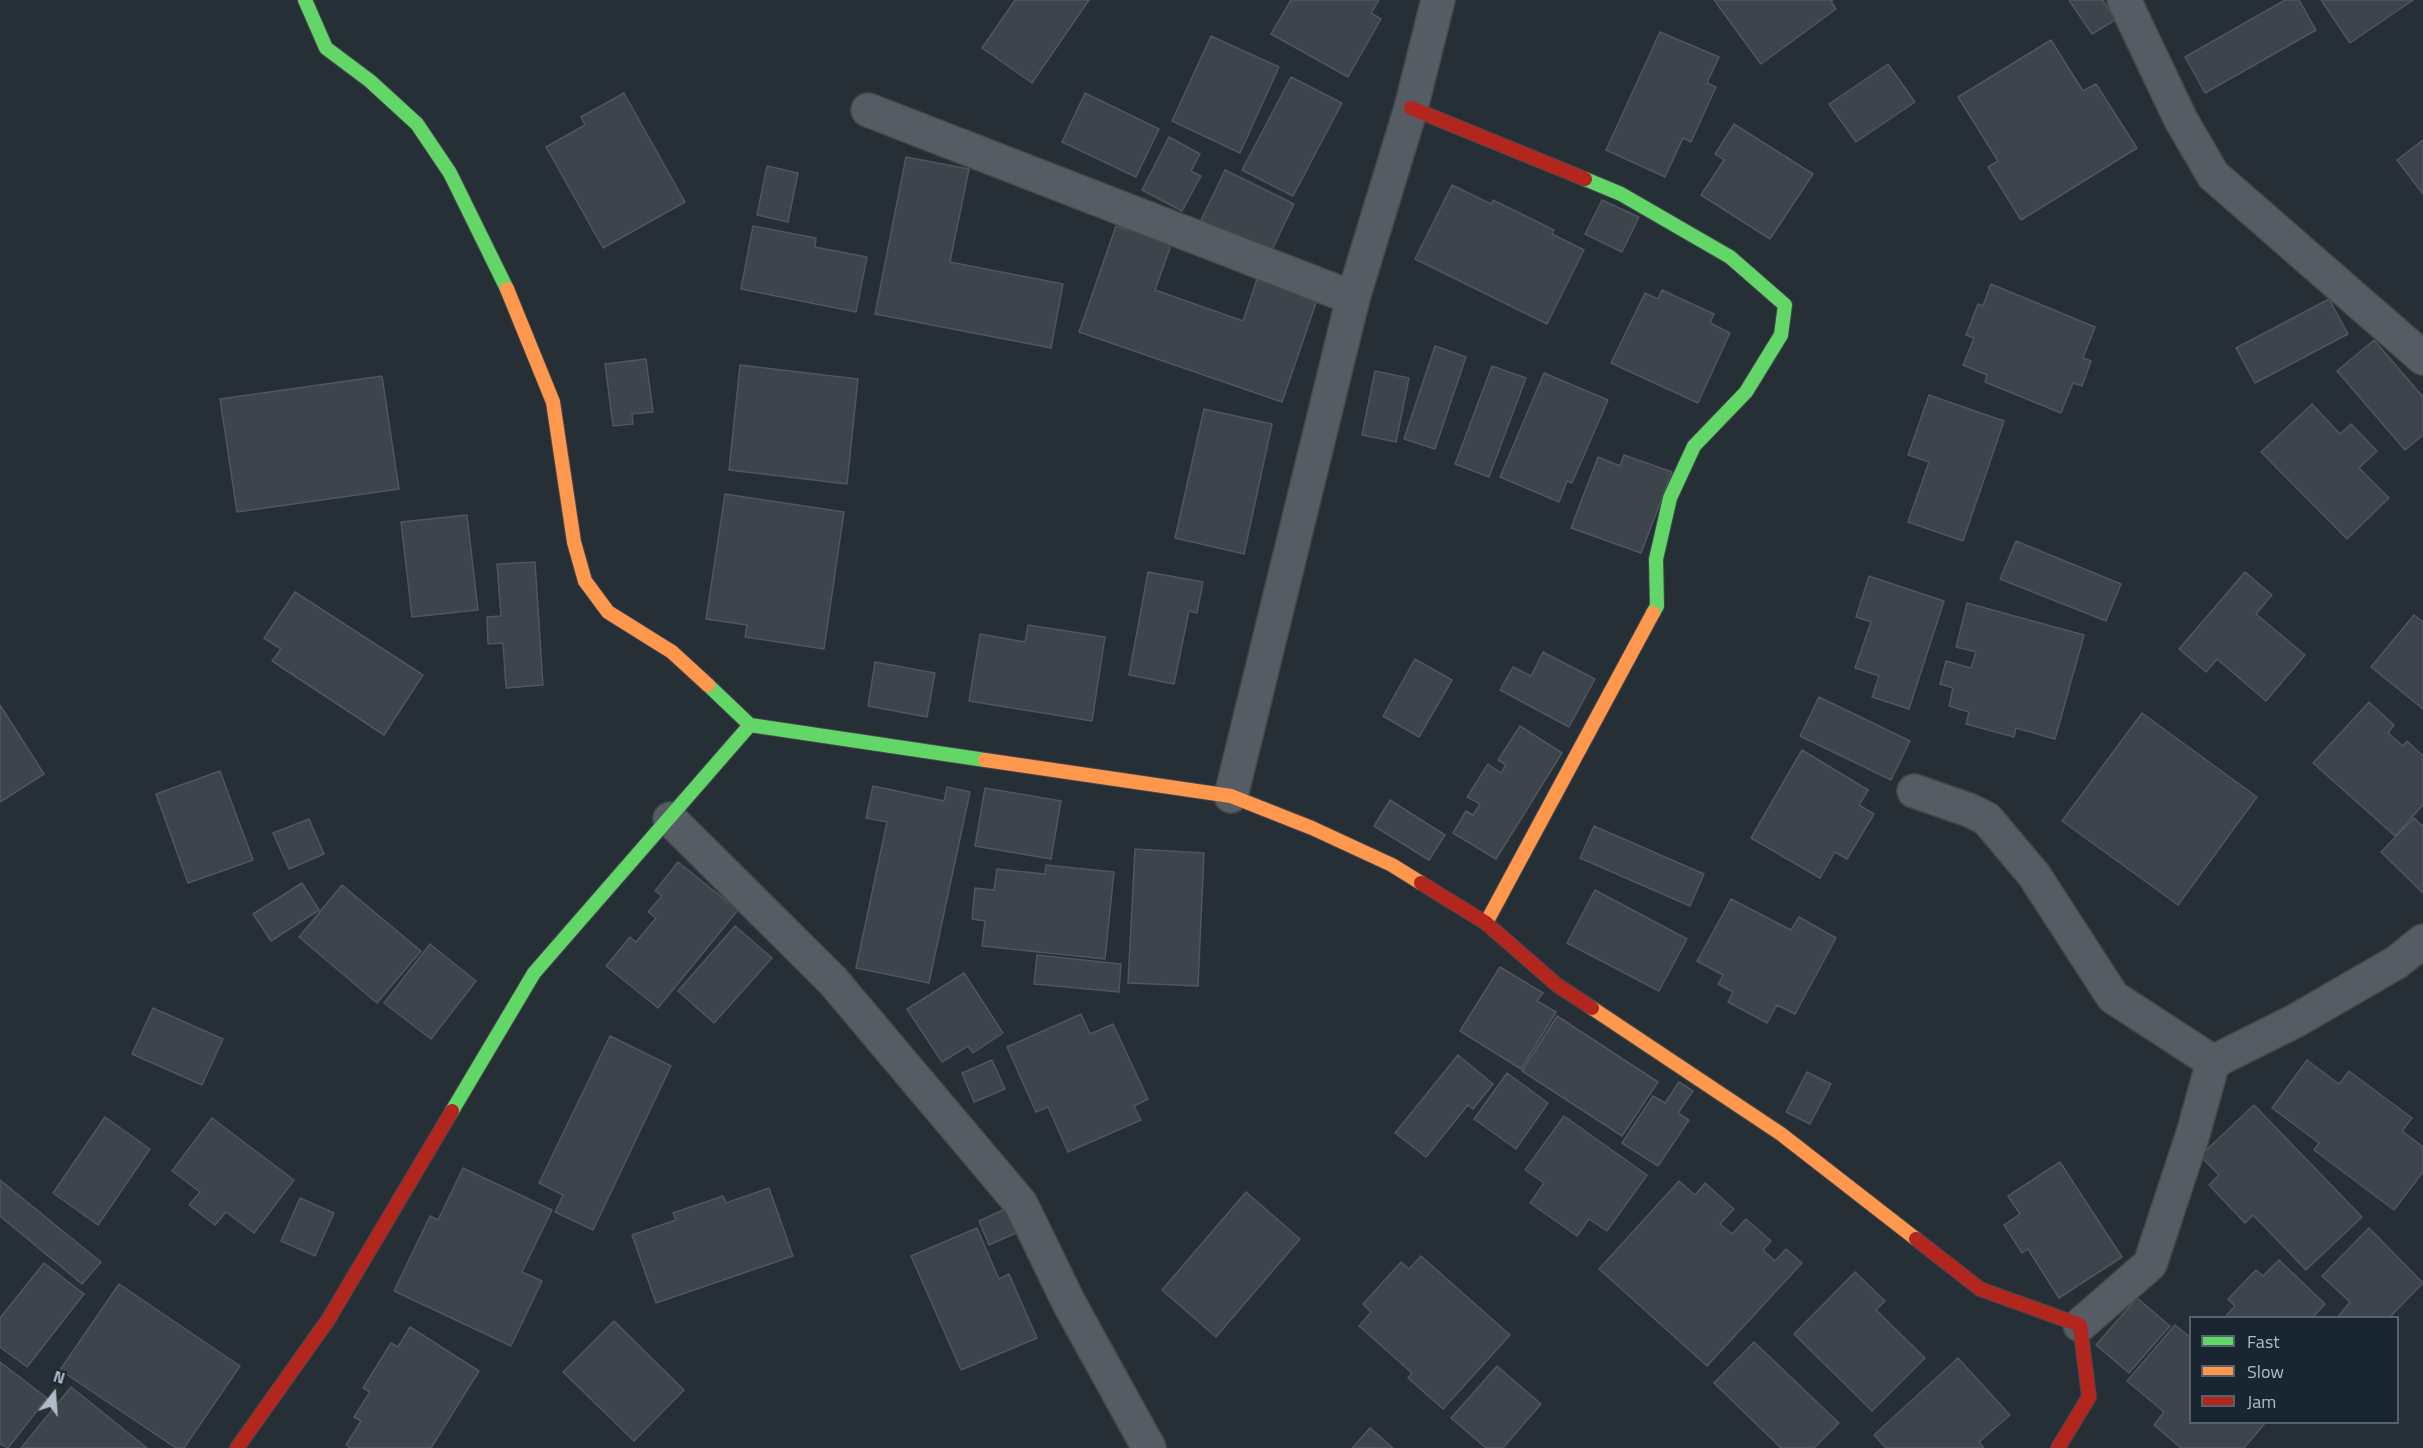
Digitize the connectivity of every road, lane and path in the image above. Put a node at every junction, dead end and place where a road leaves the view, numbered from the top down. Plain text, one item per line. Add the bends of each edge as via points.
1 (304, 0) edge
2 (1438, 0) edge
3 (2124, 0) edge
4 (1411, 108) junction
5 (868, 110) dead end
6 (1353, 298) junction
7 (2423, 358) edge
8 (750, 725) junction
9 (1914, 791) dead end
10 (1231, 796) junction
11 (670, 819) junction
12 (1486, 923) junction
13 (2423, 940) edge
14 (2213, 1062) junction
15 (2080, 1325) junction
16 (237, 1448) edge
17 (1149, 1448) edge
18 (2058, 1448) edge

1 - 8 street via 326,48 417,124 450,173 510,294 553,402 574,542 585,581 608,612 672,652
2 - 4 street
3 - 7 street via 2181,120 2213,175
4 - 6 street
4 - 12 street via 1621,194 1730,257 1785,305 1781,335 1746,392 1694,446 1670,498 1656,559 1657,606
5 - 6 street
6 - 10 street
8 - 10 street
8 - 11 street
9 - 14 street via 1987,819 2034,875 2113,997
10 - 12 street via 1392,865
11 - 16 street via 534,973 328,1320
11 - 17 street via 832,981 1021,1204 1069,1303
12 - 15 street via 1557,985 1781,1134 1980,1289
13 - 14 street via 2377,974
14 - 15 street via 2150,1264
15 - 18 street via 2089,1397

